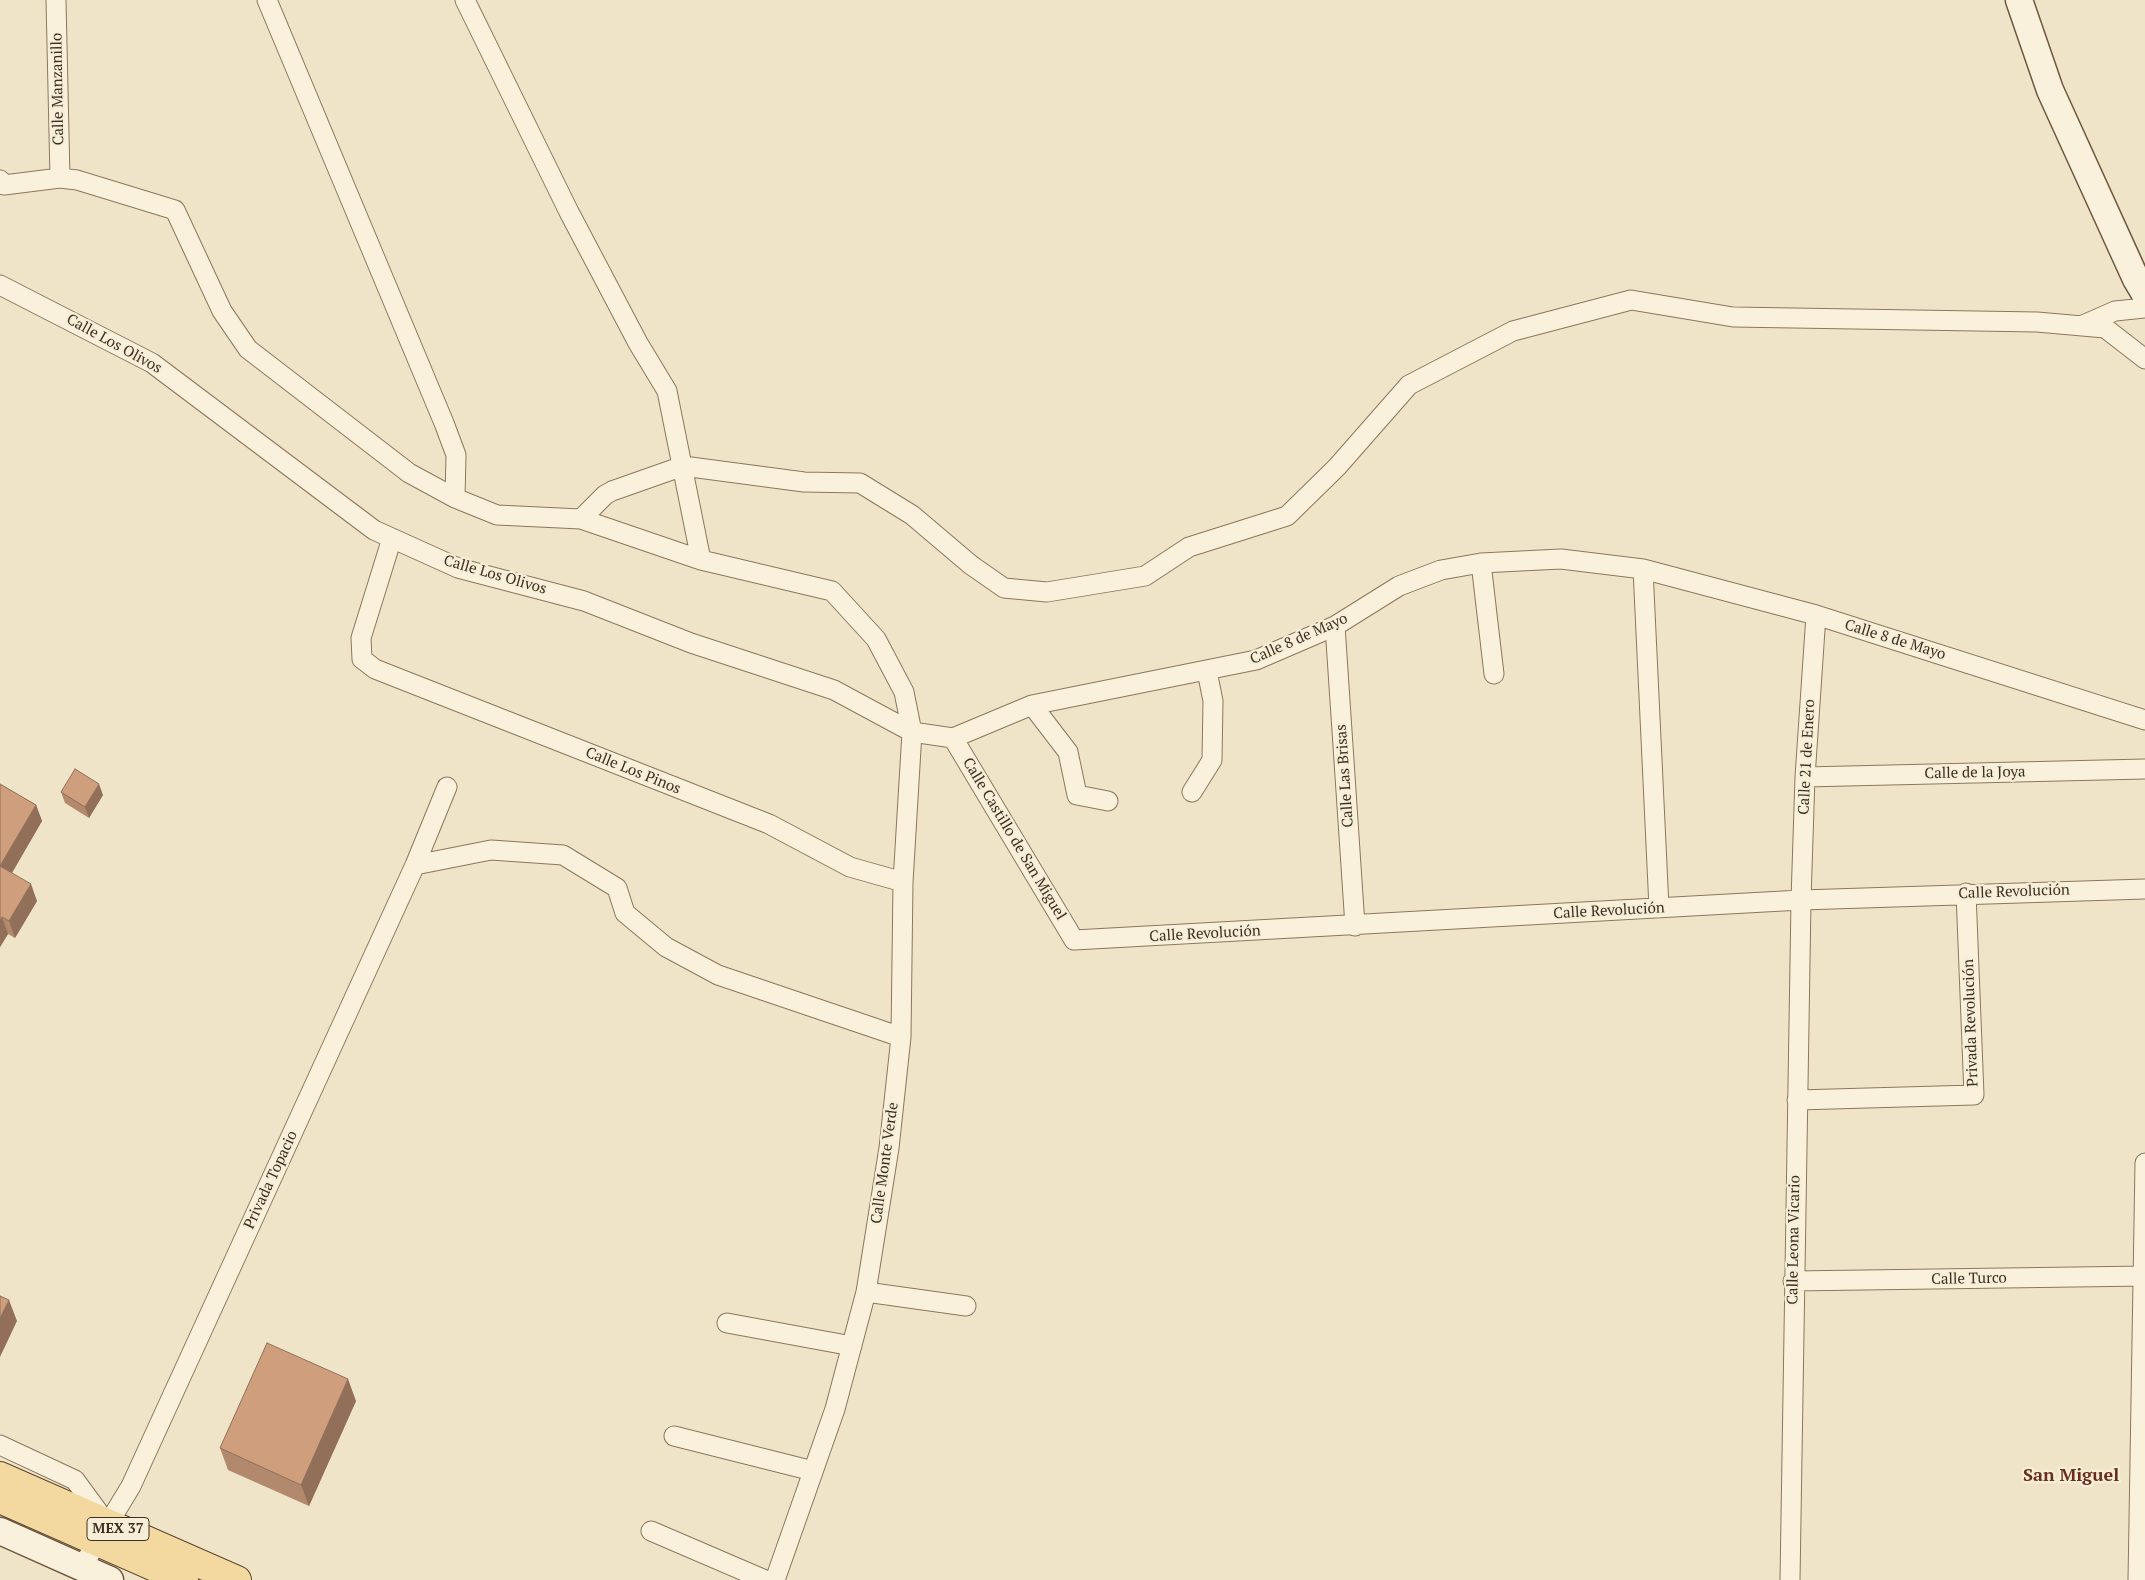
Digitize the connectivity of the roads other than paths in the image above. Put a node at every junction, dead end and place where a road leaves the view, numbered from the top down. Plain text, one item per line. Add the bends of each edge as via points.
1 (56, 0) edge
2 (267, 0) edge
3 (465, 0) edge
4 (2019, 0) edge
5 (60, 178) junction
6 (0, 180) edge
7 (0, 285) edge
8 (2145, 294) edge
9 (2145, 308) edge
10 (2082, 326) junction
11 (2145, 359) edge
12 (683, 466) junction
13 (455, 498) junction
14 (581, 519) junction
15 (392, 538) junction
16 (701, 560) junction
17 (1482, 563) junction
18 (1643, 569) junction
19 (1816, 615) junction
20 (1334, 626) junction
21 (1207, 671) junction
22 (1494, 674) dead end
23 (1032, 705) junction
24 (2145, 720) edge
25 (912, 732) junction
26 (953, 738) junction
27 (2145, 768) edge
28 (1805, 777) junction
29 (447, 787) dead end
30 (1192, 792) dead end
31 (1108, 801) dead end
32 (415, 865) junction
33 (903, 882) junction
34 (2145, 889) edge
35 (1966, 893) junction
36 (1801, 900) junction
37 (1659, 908) junction
38 (1355, 926) junction
39 (1074, 940) joint
40 (901, 1037) junction
41 (1797, 1100) junction
42 (2145, 1163) edge
43 (2144, 1276) edge
44 (1793, 1281) junction
45 (866, 1292) junction
46 (966, 1306) dead end
47 (727, 1323) dead end
48 (852, 1346) junction
49 (674, 1436) dead end
50 (0, 1445) edge
51 (813, 1471) junction
52 (0, 1476) edge
53 (0, 1499) edge
54 (0, 1530) edge
55 (651, 1532) dead end
56 (103, 1533) junction
57 (82, 1567) junction
58 (110, 1580) edge
59 (184, 1580) edge
60 (237, 1580) edge
61 (765, 1580) edge
62 (775, 1580) edge
63 (1790, 1580) edge
64 (2138, 1580) edge

1 - 5 street, Calle Manzanillo
2 - 13 street via 444,423 456,455
3 - 12 street via 570,212 667,391
4 - 8 street via 2050,90
5 - 6 street, Calle Monte Verde via 4,185
5 - 13 street, Calle Monte Verde via 77,180 175,210 222,311 248,349 409,473
7 - 15 street, Calle Los Olivos via 152,363 374,530
9 - 10 street via 2115,311
10 - 11 street via 2105,328
10 - 12 street via 2037,322 1734,317 1631,300 1513,331 1409,384 1337,467 1287,516 1189,547 1145,576 1046,592 1004,588 912,515 860,483 804,482
12 - 14 street via 612,491
12 - 16 street
13 - 14 street, Calle Monte Verde via 496,515
14 - 16 street, Calle Monte Verde
15 - 25 street, Calle Los Olivos via 458,568 584,601 691,643 834,690
15 - 33 street, Calle Los Pinos via 361,638 362,659 375,669 769,824 850,867
16 - 25 street, Calle Monte Verde via 832,591 876,639 904,692
17 - 18 street, Calle 8 de Mayo via 1561,559
17 - 20 street, Calle 8 de Mayo via 1441,570 1399,586
17 - 22 street
18 - 19 street, Calle 8 de Mayo
18 - 37 street
19 - 24 street, Calle 8 de Mayo
19 - 28 street, Calle 21 de Enero
20 - 21 street, Calle 8 de Mayo via 1256,660
20 - 38 street, Calle Las Brisas
21 - 23 street, Calle 8 de Mayo
21 - 30 street via 1213,701 1212,760
23 - 26 street, Calle 8 de Mayo
23 - 31 street via 1068,752 1077,794
25 - 26 street, Calle Los Olivos
25 - 33 street, Calle Monte Verde
26 - 39 street, Calle Castillo de San Miguel
27 - 28 street, Calle de la Joya
28 - 36 street, Calle 21 de Enero
29 - 32 street, Privada Topacio
32 - 40 street via 491,850 563,855 617,888 625,913 666,946 718,975
32 - 56 street, Privada Topacio via 131,1486
33 - 40 street, Calle Monte Verde
34 - 35 street, Calle Revolución
35 - 36 street, Calle Revolución
35 - 41 street, Privada Revolución via 1974,1095
36 - 37 street, Calle Revolución
36 - 41 street, Calle Leona Vicario
37 - 38 street, Calle Revolución
38 - 39 street, Calle Revolución
40 - 45 street, Calle Monte Verde via 889,1148
41 - 44 street, Calle Leona Vicario
42 - 43 street
43 - 44 street, Calle Turco
43 - 64 street
44 - 63 street, Calle Leona Vicario
45 - 46 street
45 - 48 street, Calle Monte Verde
47 - 48 street
48 - 51 street, Calle Monte Verde via 835,1409
49 - 51 street
50 - 56 street via 75,1480
51 - 62 street, Calle Monte Verde
52 - 56 main road, MEX 37
53 - 56 main road, MEX 37
54 - 57 street
55 - 61 street
56 - 57 street, Privada Topacio
56 - 59 main road, MEX 37
56 - 60 main road, MEX 37
57 - 58 street

